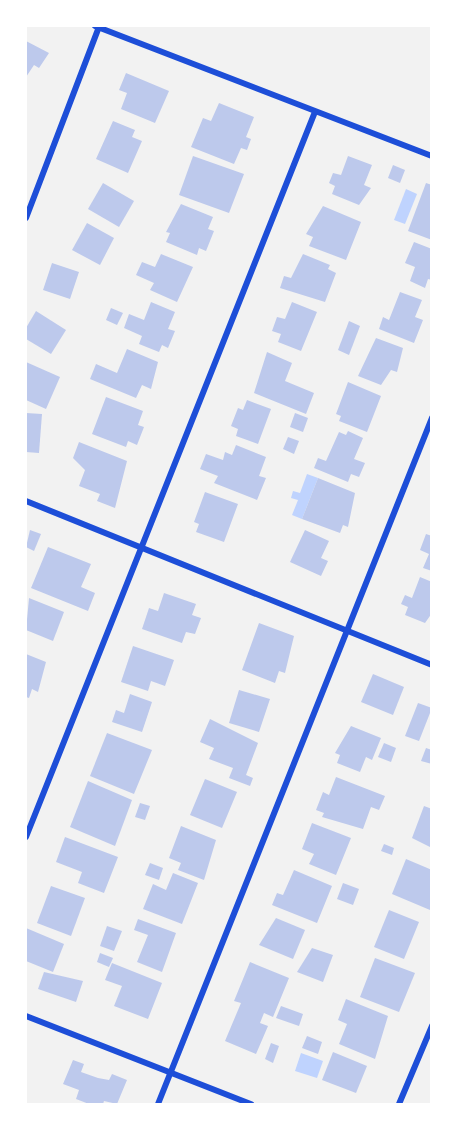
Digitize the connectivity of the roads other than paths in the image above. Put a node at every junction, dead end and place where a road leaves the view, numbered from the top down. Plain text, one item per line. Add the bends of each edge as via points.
1 (97, 26) edge
2 (315, 112) junction
3 (432, 156) edge
4 (26, 218) edge
5 (432, 418) edge
6 (26, 501) edge
7 (143, 548) junction
8 (346, 631) junction
9 (432, 664) edge
10 (26, 837) edge
11 (26, 1016) edge
12 (432, 1026) edge
13 (171, 1074) junction
14 (158, 1104) edge
15 (251, 1104) edge
16 (399, 1104) edge

1 - 2 street
1 - 4 street
2 - 3 street
2 - 7 street
5 - 8 street
6 - 7 street
7 - 8 street
7 - 10 street
8 - 9 street
8 - 13 street
11 - 13 street
12 - 16 street
13 - 14 street
13 - 15 street

